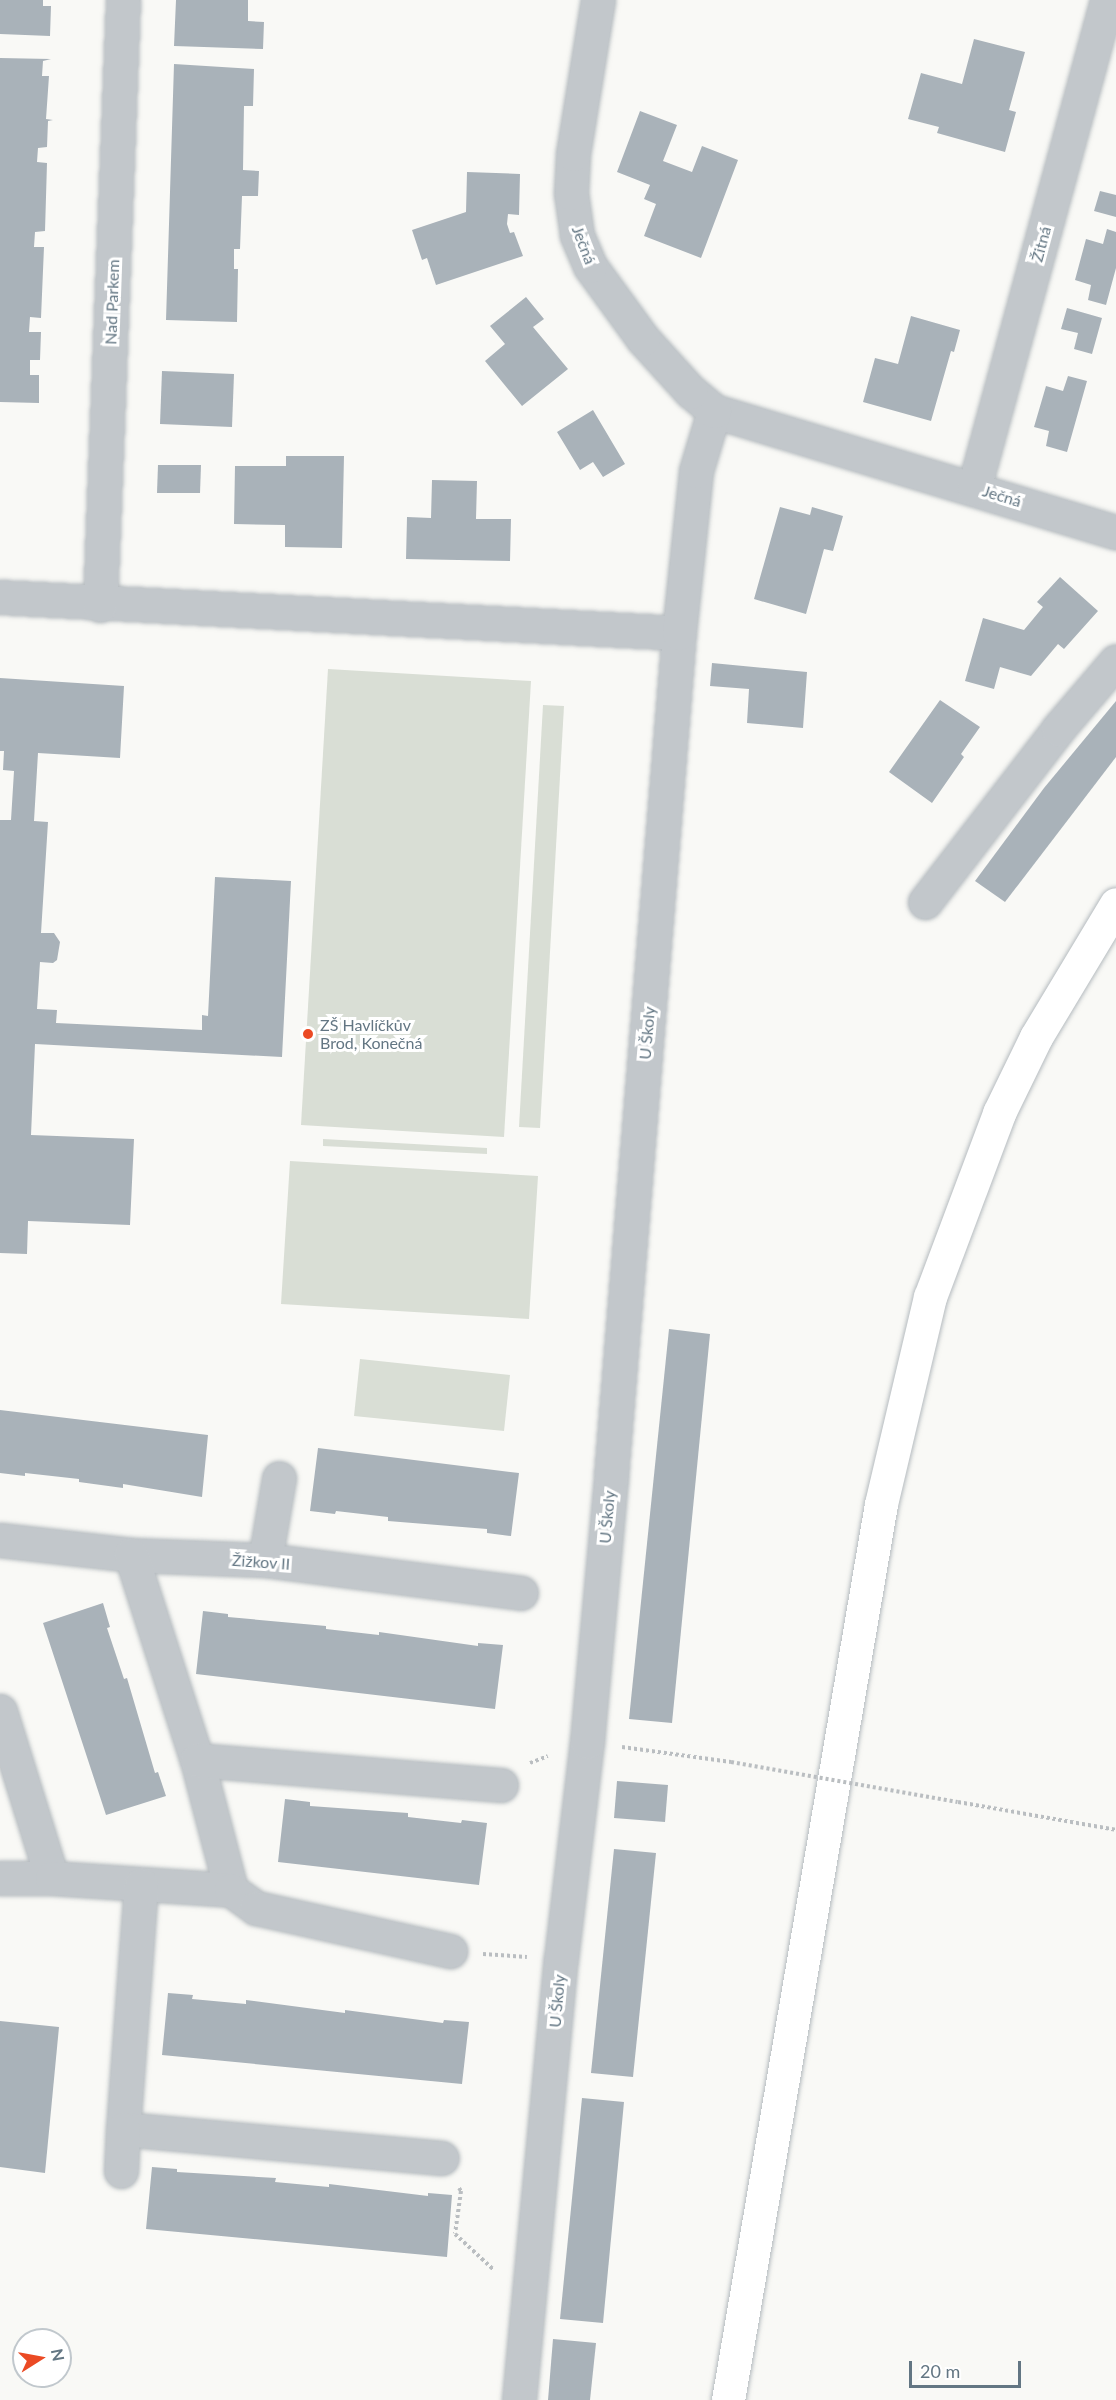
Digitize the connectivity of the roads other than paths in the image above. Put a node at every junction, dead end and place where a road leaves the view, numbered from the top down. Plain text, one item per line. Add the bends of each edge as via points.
1 (123, 0) edge
2 (598, 0) edge
3 (1107, 0) edge
4 (714, 411) junction
5 (974, 488) junction
6 (1116, 532) edge
7 (0, 597) edge
8 (100, 605) junction
9 (679, 633) junction
10 (1116, 662) edge
11 (925, 902) dead end
12 (1116, 904) edge
13 (279, 1478) dead end
14 (0, 1540) edge
15 (130, 1556) junction
16 (265, 1560) junction
17 (520, 1593) dead end
18 (0, 1711) edge
19 (196, 1760) junction
20 (501, 1785) road end
21 (0, 1878) edge
22 (52, 1878) junction
23 (141, 1885) junction
24 (231, 1890) junction
25 (450, 1951) road end
26 (123, 2129) junction
27 (442, 2158) road end
28 (120, 2171) dead end
29 (519, 2400) edge
30 (728, 2400) edge

1 - 8 street, Nad Parkem
2 - 4 street, Ječná via 573,154 571,193 577,235 590,266 643,339 691,392
3 - 5 street, Žitná
4 - 5 street, Ječná
4 - 9 street via 696,471
5 - 6 street, Ječná
7 - 8 street
8 - 9 street
9 - 29 street, U Školy via 587,1742 561,1959
10 - 11 street via 1058,729
12 - 30 main road via 1035,1037 999,1113 930,1297 881,1504
13 - 16 street
14 - 15 street, Žižkov II
15 - 16 street, Žižkov II
15 - 19 street
16 - 17 street, Žižkov II
18 - 22 street
19 - 20 street
19 - 24 street
21 - 22 street
22 - 23 street
23 - 24 street
23 - 26 street
24 - 25 street via 256,1908
26 - 27 street
26 - 28 street

